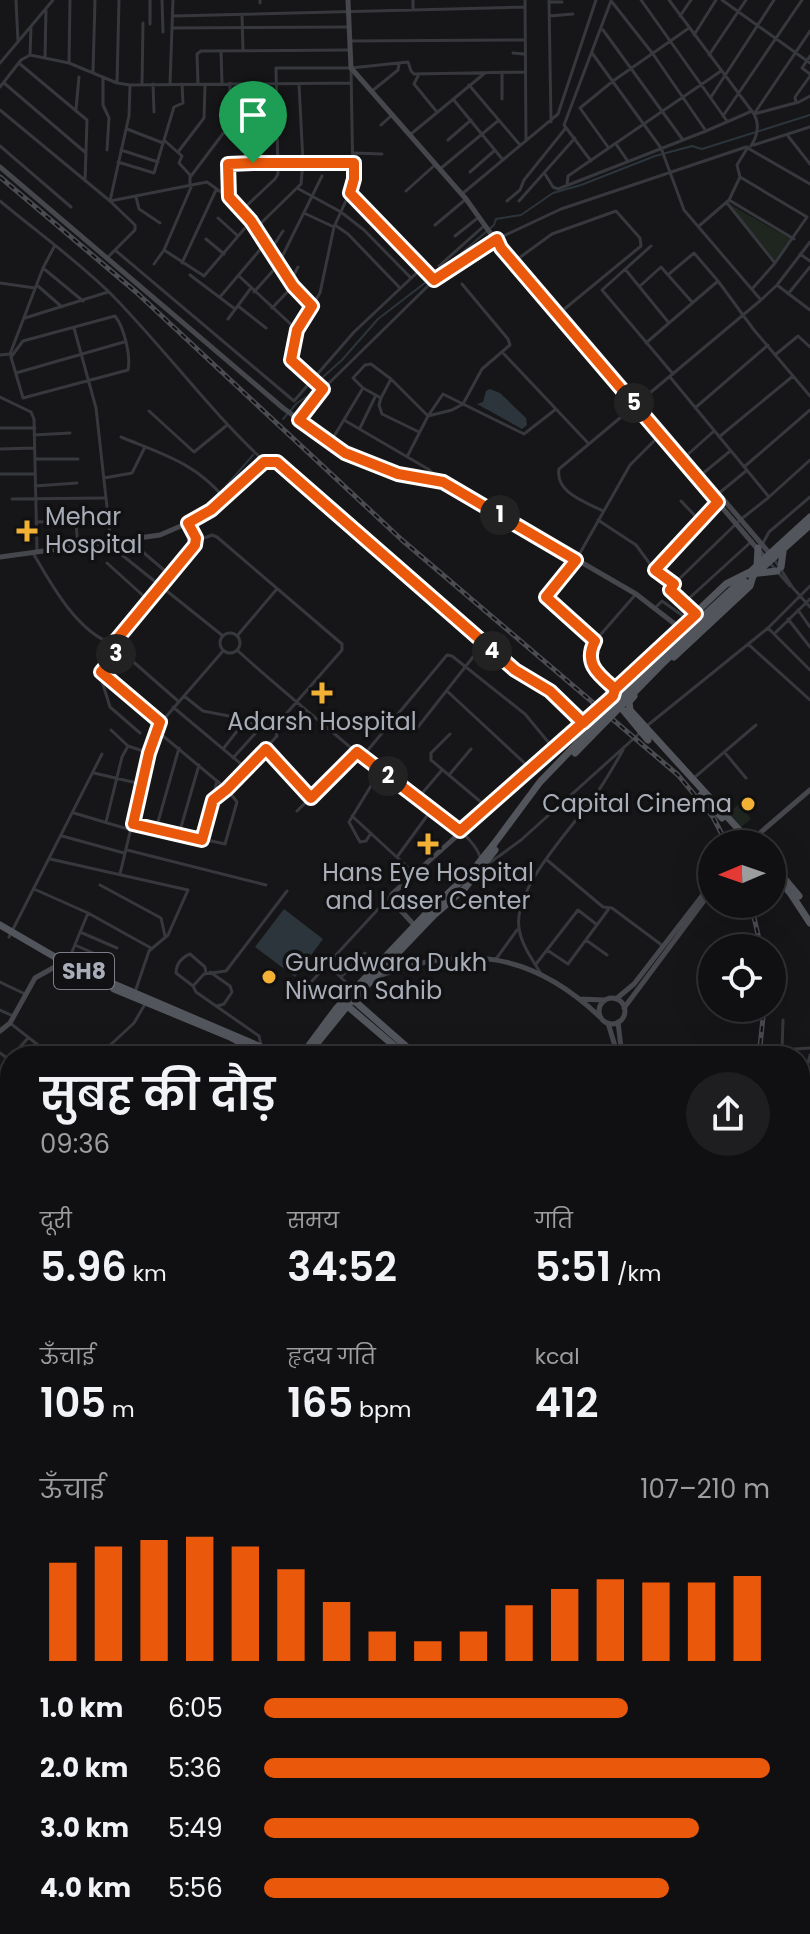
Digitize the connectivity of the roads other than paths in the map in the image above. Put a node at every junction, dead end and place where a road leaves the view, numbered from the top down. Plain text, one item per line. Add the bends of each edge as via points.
1 (16, 0) edge
2 (53, 0) edge
3 (70, 0) edge
4 (95, 0) edge
5 (119, 0) edge
6 (150, 0) edge
7 (162, 0) edge
8 (173, 0) edge
9 (348, 0) edge
10 (413, 0) edge
11 (525, 0) edge
12 (596, 0) edge
13 (611, 0) edge
14 (641, 0) edge
15 (669, 0) edge
16 (691, 0) edge
17 (719, 0) edge
18 (746, 0) edge
19 (774, 0) edge
20 (802, 0) edge
21 (549, 1) edge
22 (562, 2) edge
23 (525, 7) junction
24 (413, 9) junction
25 (46, 10) junction
26 (348, 12) junction
27 (738, 13) junction
28 (573, 14) dead end
29 (242, 15) junction
30 (173, 16) junction
31 (549, 16) junction
32 (680, 16) junction
33 (143, 23) dead end
34 (150, 24) dead end
35 (31, 26) junction
36 (757, 26) junction
37 (349, 27) junction
38 (172, 28) junction
39 (242, 28) junction
40 (602, 28) junction
41 (689, 28) junction
42 (810, 31) edge
43 (163, 32) dead end
44 (694, 35) junction
45 (777, 39) junction
46 (524, 40) junction
47 (350, 41) junction
48 (671, 41) junction
49 (18, 42) junction
50 (350, 50) junction
51 (221, 51) junction
52 (243, 51) junction
53 (513, 53) dead end
54 (592, 53) junction
55 (796, 53) junction
56 (524, 54) junction
57 (653, 54) junction
58 (30, 55) junction
59 (709, 55) junction
60 (45, 58) junction
61 (809, 60) edge
62 (0, 63) edge
63 (69, 63) junction
64 (399, 63) junction
65 (19, 64) junction
66 (351, 68) junction
67 (632, 68) junction
68 (721, 71) junction
69 (93, 72) junction
70 (485, 72) junction
71 (502, 72) junction
72 (525, 72) junction
73 (420, 74) junction
74 (810, 75) edge
75 (725, 76) junction
76 (79, 77) dead end
77 (103, 78) junction
78 (613, 81) junction
79 (117, 83) junction
80 (205, 83) junction
81 (222, 83) junction
82 (230, 83) junction
83 (254, 83) junction
84 (276, 83) junction
85 (351, 83) junction
86 (153, 84) junction
87 (170, 84) junction
88 (182, 84) junction
89 (198, 84) junction
90 (299, 84) junction
91 (2, 85) edge
92 (130, 85) junction
93 (142, 85) junction
94 (469, 85) junction
95 (702, 85) junction
96 (372, 91) junction
97 (739, 95) junction
98 (810, 96) edge
99 (711, 97) junction
100 (683, 98) junction
101 (453, 99) junction
102 (502, 99) dead end
103 (796, 103) junction
104 (0, 110) edge
105 (76, 110) junction
106 (663, 111) junction
107 (154, 112) dead end
108 (230, 112) dead end
109 (437, 112) junction
110 (753, 112) junction
111 (253, 114) junction
112 (392, 115) junction
113 (723, 116) junction
114 (471, 120) junction
115 (499, 120) junction
116 (727, 121) junction
117 (551, 122) junction
118 (381, 125) dead end
119 (644, 125) junction
120 (810, 127) edge
121 (127, 129) junction
122 (565, 129) junction
123 (706, 131) junction
124 (411, 134) junction
125 (482, 134) junction
126 (787, 135) junction
127 (575, 138) junction
128 (448, 140) dead end
129 (683, 140) junction
130 (163, 141) junction
131 (526, 141) junction
132 (616, 144) junction
133 (520, 145) junction
134 (0, 146) edge
135 (748, 147) junction
136 (609, 148) junction
137 (107, 150) dead end
138 (121, 150) junction
139 (495, 150) junction
140 (662, 150) junction
141 (178, 152) junction
142 (86, 153) junction
143 (353, 153) junction
144 (382, 154) dead end
145 (503, 160) junction
146 (627, 160) junction
147 (591, 161) junction
148 (118, 162) junction
149 (158, 162) junction
150 (303, 162) junction
151 (253, 163) junction
152 (278, 163) junction
153 (354, 163) junction
154 (222, 164) dead end
155 (228, 164) junction
156 (810, 164) edge
157 (0, 167) edge
158 (438, 167) junction
159 (470, 172) dead end
160 (671, 173) junction
161 (545, 174) junction
162 (191, 176) junction
163 (322, 176) dead end
164 (740, 177) junction
165 (85, 181) junction
166 (192, 183) junction
167 (810, 184) edge
168 (567, 185) junction
169 (297, 188) junction
170 (217, 189) junction
171 (406, 191) dead end
172 (350, 193) junction
173 (464, 196) junction
174 (136, 197) junction
175 (229, 197) junction
176 (313, 197) junction
177 (0, 201) edge
178 (110, 201) junction
179 (507, 201) dead end
180 (519, 201) dead end
181 (728, 202) junction
182 (71, 207) dead end
183 (242, 210) junction
184 (341, 212) junction
185 (306, 214) junction
186 (479, 217) junction
187 (218, 218) dead end
188 (251, 221) junction
189 (160, 223) dead end
190 (435, 225) dead end
191 (335, 226) junction
192 (699, 226) junction
193 (487, 227) junction
194 (255, 229) junction
195 (283, 231) dead end
196 (238, 236) junction
197 (455, 236) dead end
198 (206, 239) dead end
199 (497, 239) junction
200 (794, 239) junction
201 (810, 242) edge
202 (265, 244) junction
203 (651, 246) dead end
204 (54, 247) junction
205 (115, 250) junction
206 (164, 250) junction
207 (270, 251) junction
208 (224, 254) junction
209 (800, 254) junction
210 (107, 258) junction
211 (516, 261) junction
212 (810, 261) edge
213 (182, 263) junction
214 (775, 263) junction
215 (154, 264) dead end
216 (278, 265) junction
217 (439, 266) dead end
218 (298, 267) dead end
219 (423, 267) junction
220 (810, 267) edge
221 (43, 268) junction
222 (625, 268) junction
223 (669, 274) junction
224 (190, 275) dead end
225 (239, 276) junction
226 (431, 277) junction
227 (411, 278) junction
228 (718, 281) junction
229 (0, 283) edge
230 (291, 284) junction
231 (462, 284) dead end
232 (777, 285) junction
233 (36, 286) junction
234 (640, 286) junction
235 (400, 288) junction
236 (752, 289) junction
237 (253, 290) junction
238 (108, 292) junction
239 (788, 294) junction
240 (220, 297) junction
241 (761, 300) junction
242 (83, 301) junction
243 (693, 303) junction
244 (312, 306) junction
245 (62, 307) junction
246 (236, 308) junction
247 (272, 308) junction
248 (809, 308) edge
249 (560, 312) junction
250 (743, 315) junction
251 (25, 318) junction
252 (228, 319) dead end
253 (669, 323) junction
254 (74, 328) junction
255 (266, 328) dead end
256 (297, 330) junction
257 (125, 342) junction
258 (646, 343) junction
259 (768, 345) junction
260 (810, 347) edge
261 (503, 352) junction
262 (81, 354) junction
263 (0, 355) edge
264 (775, 355) junction
265 (16, 373) junction
266 (672, 376) junction
267 (793, 376) junction
268 (391, 379) junction
269 (314, 381) junction
270 (89, 382) junction
271 (810, 383) edge
272 (322, 388) junction
273 (363, 388) junction
274 (803, 388) junction
275 (376, 395) junction
276 (810, 396) edge
277 (0, 397) edge
278 (381, 398) junction
279 (636, 403) junction
280 (463, 404) junction
281 (695, 408) junction
282 (556, 409) junction
283 (810, 410) edge
284 (149, 411) dead end
285 (428, 416) junction
286 (299, 420) junction
287 (344, 420) junction
288 (226, 426) junction
289 (0, 428) edge
290 (35, 428) junction
291 (359, 429) junction
292 (714, 431) junction
293 (419, 432) junction
294 (70, 433) dead end
295 (34, 435) junction
296 (661, 435) junction
297 (121, 437) dead end
298 (719, 437) junction
299 (330, 443) junction
300 (589, 444) junction
301 (145, 447) junction
302 (34, 448) junction
303 (0, 449) edge
304 (730, 451) junction
305 (407, 457) junction
306 (684, 458) junction
307 (35, 459) junction
308 (78, 459) dead end
309 (810, 460) edge
310 (264, 462) junction
311 (745, 469) junction
312 (0, 474) edge
313 (35, 474) junction
314 (701, 475) junction
315 (104, 478) junction
316 (443, 482) junction
317 (77, 483) dead end
318 (35, 486) junction
319 (769, 497) junction
320 (810, 497) edge
321 (105, 498) junction
322 (719, 498) junction
323 (12, 499) dead end
324 (36, 499) junction
325 (225, 499) junction
326 (681, 501) dead end
327 (603, 511) junction
328 (810, 517) edge
329 (598, 520) junction
330 (76, 521) junction
331 (83, 521) dead end
332 (700, 521) junction
333 (36, 522) junction
334 (739, 522) junction
335 (188, 523) junction
336 (810, 525) edge
337 (196, 541) junction
338 (752, 541) junction
339 (109, 543) junction
340 (78, 547) junction
341 (137, 547) dead end
342 (761, 547) junction
343 (781, 549) junction
344 (35, 552) junction
345 (0, 557) edge
346 (770, 558) junction
347 (576, 560) junction
348 (107, 563) dead end
349 (779, 569) junction
350 (655, 570) junction
351 (752, 575) junction
352 (171, 576) junction
353 (674, 584) junction
354 (810, 586) edge
355 (161, 588) junction
356 (277, 589) junction
357 (636, 594) junction
358 (800, 595) junction
359 (808, 600) edge
360 (149, 601) junction
361 (685, 602) junction
362 (810, 607) edge
363 (655, 608) junction
364 (798, 610) junction
365 (696, 614) junction
366 (788, 619) junction
367 (689, 620) junction
368 (810, 627) edge
369 (680, 628) junction
370 (768, 628) junction
371 (774, 634) junction
372 (223, 636) junction
373 (237, 636) junction
374 (693, 640) junction
375 (595, 641) junction
376 (484, 643) junction
377 (113, 644) junction
378 (748, 644) junction
379 (810, 647) edge
380 (119, 650) junction
381 (223, 651) junction
382 (238, 651) junction
383 (465, 667) junction
384 (810, 670) edge
385 (101, 672) junction
386 (447, 691) junction
387 (614, 693) junction
388 (184, 696) junction
389 (810, 700) edge
390 (179, 702) junction
391 (297, 703) junction
392 (173, 707) junction
393 (245, 721) junction
394 (160, 722) junction
395 (583, 723) junction
396 (756, 725) dead end
397 (261, 727) junction
398 (111, 730) dead end
399 (156, 730) junction
400 (272, 730) junction
401 (646, 731) junction
402 (414, 732) dead end
403 (140, 733) dead end
404 (450, 734) dead end
405 (128, 746) junction
406 (179, 747) junction
407 (223, 749) junction
408 (266, 749) junction
409 (471, 749) dead end
410 (554, 749) junction
411 (623, 750) junction
412 (357, 752) junction
413 (149, 753) junction
414 (102, 754) dead end
415 (726, 754) junction
416 (362, 757) junction
417 (233, 758) junction
418 (199, 764) junction
419 (248, 769) junction
420 (443, 770) junction
421 (532, 770) junction
422 (380, 771) junction
423 (94, 773) junction
424 (449, 775) junction
425 (117, 778) junction
426 (746, 778) dead end
427 (692, 780) junction
428 (217, 781) junction
429 (142, 784) junction
430 (227, 789) junction
431 (810, 790) edge
432 (311, 798) junction
433 (418, 798) junction
434 (213, 800) junction
435 (488, 808) junction
436 (432, 809) junction
437 (297, 811) dead end
438 (74, 813) junction
439 (352, 816) junction
440 (106, 822) junction
441 (133, 824) junction
442 (156, 829) junction
443 (131, 830) junction
444 (737, 830) edge
445 (737, 830) edge
446 (764, 830) edge
447 (460, 831) junction
448 (371, 833) junction
449 (179, 834) junction
450 (62, 836) junction
451 (202, 840) junction
452 (493, 846) junction
453 (476, 847) junction
454 (126, 852) junction
455 (397, 857) junction
456 (50, 859) junction
457 (547, 860) junction
458 (481, 865) junction
459 (414, 873) junction
460 (120, 874) junction
461 (786, 879) edge
462 (100, 885) dead end
463 (266, 885) dead end
464 (786, 888) edge
465 (34, 889) junction
466 (287, 891) dead end
467 (392, 894) junction
468 (698, 901) edge
469 (609, 908) junction
470 (698, 909) edge
471 (88, 913) junction
472 (810, 913) edge
473 (810, 923) edge
474 (597, 925) junction
475 (0, 928) edge
476 (418, 928) junction
477 (518, 928) junction
478 (80, 932) junction
479 (10, 935) junction
480 (165, 938) junction
481 (586, 940) junction
482 (75, 945) junction
483 (663, 946) junction
484 (117, 948) dead end
485 (151, 948) junction
486 (547, 950) junction
487 (365, 953) dead end
488 (607, 955) dead end
489 (496, 959) junction
490 (109, 960) dead end
491 (64, 964) junction
492 (327, 964) junction
493 (536, 964) junction
494 (540, 972) junction
495 (208, 973) junction
496 (341, 977) junction
497 (375, 977) junction
498 (312, 981) dead end
499 (0, 982) edge
500 (193, 986) junction
501 (135, 992) junction
502 (26, 994) junction
503 (349, 998) junction
504 (578, 999) junction
505 (616, 999) junction
506 (604, 1000) junction
507 (145, 1003) junction
508 (216, 1006) junction
509 (624, 1008) junction
510 (0, 1010) edge
511 (173, 1010) junction
512 (600, 1017) junction
513 (11, 1020) junction
514 (618, 1022) junction
515 (783, 1022) edge
516 (608, 1023) junction
517 (0, 1031) edge
518 (29, 1037) junction
519 (21, 1046) edge
520 (40, 1046) edge
521 (111, 1046) edge
522 (246, 1046) edge
523 (251, 1046) edge
524 (309, 1046) edge
525 (317, 1046) edge
526 (394, 1046) edge
527 (405, 1046) edge
528 (616, 1046) edge
529 (619, 1046) edge
530 (782, 1046) edge

1 - 49 street
2 - 25 street
3 - 63 street
4 - 69 street
5 - 79 street
6 - 34 street
7 - 43 street
8 - 30 street
9 - 26 street
10 - 24 street
11 - 23 street
12 - 117 street via 563,103
13 - 40 street
13 - 57 street
14 - 48 street
15 - 32 street
16 - 32 street
17 - 27 street
17 - 44 street
18 - 27 street
19 - 36 street
20 - 45 street
21 - 22 street
21 - 31 street
23 - 24 street
23 - 46 street
24 - 26 street
25 - 35 street
25 - 60 street
26 - 29 street
26 - 37 street
27 - 36 street
27 - 59 street
28 - 31 street
29 - 30 street
29 - 39 street
30 - 38 street
31 - 117 street
32 - 41 street
33 - 93 street
35 - 49 street
35 - 58 street
36 - 45 street
36 - 75 street
37 - 39 street
37 - 47 street
38 - 39 street
38 - 87 street
39 - 52 street
40 - 54 street
40 - 67 street
41 - 44 street
41 - 48 street
42 - 55 street
44 - 59 street
45 - 55 street
45 - 97 street
46 - 47 street
46 - 56 street
47 - 50 street
48 - 57 street
48 - 95 street
49 - 62 street
50 - 52 street
50 - 66 street
51 - 52 street
51 - 81 street
51 - 89 street via 199,51
53 - 56 street
54 - 78 street
54 - 122 street
55 - 61 street
55 - 110 street
56 - 72 street
57 - 67 street
57 - 100 street
58 - 60 street
58 - 65 street
59 - 68 street
60 - 63 street
61 - 74 street via 802,69
63 - 69 street
64 - 66 street
64 - 73 street via 409,62 411,73
64 - 96 street via 398,70
65 - 91 street
65 - 105 street
66 - 84 street via 277,68
66 - 85 street
66 - 96 street
67 - 78 street
67 - 106 street
68 - 75 street
68 - 95 street
69 - 77 street
70 - 71 street
70 - 73 street
70 - 94 street
71 - 72 street
71 - 102 street
72 - 131 street
73 - 109 street via 414,84
74 - 103 street
75 - 97 street
75 - 99 street
76 - 105 street
77 - 79 street
77 - 137 street
78 - 119 street
78 - 136 street via 580,108
79 - 92 street
80 - 81 street
80 - 89 street
80 - 141 street via 204,118
81 - 82 street
82 - 83 street
82 - 108 street
83 - 84 street
83 - 111 street
84 - 90 street
84 - 152 street
85 - 90 street
85 - 143 street
86 - 87 street
86 - 93 street
86 - 107 street
87 - 88 street
88 - 89 street
88 - 130 street via 183,101 174,107
90 - 150 street
91 - 142 street
92 - 93 street
92 - 121 street
94 - 101 street
94 - 115 street
95 - 99 street
95 - 100 street
96 - 112 street
97 - 110 street
97 - 113 street
98 - 103 street
99 - 113 street
100 - 106 street
100 - 123 street
101 - 109 street
101 - 114 street
103 - 110 street
104 - 165 street
105 - 142 street via 88,122
106 - 119 street
106 - 129 street
109 - 124 street
110 - 116 street
110 - 135 street via 757,136
111 - 151 street
111 - 162 street via 237,115
112 - 118 street
112 - 124 street
113 - 116 street
114 - 125 street
114 - 128 street
115 - 125 street
115 - 133 street
116 - 123 street
117 - 131 street
119 - 132 street
119 - 140 street
120 - 126 street
121 - 130 street
121 - 138 street
122 - 127 street
122 - 179 street
123 - 129 street
124 - 158 street
125 - 139 street
125 - 158 street
126 - 135 street
126 - 156 street
127 - 147 street
127 - 161 street
129 - 140 street
130 - 141 street
130 - 149 street
131 - 133 street
132 - 136 street
132 - 146 street
133 - 145 street
134 - 182 street
135 - 160 street
135 - 164 street via 737,165
135 - 167 street
136 - 147 street
138 - 148 street
138 - 149 street
139 - 145 street
139 - 159 street
140 - 146 street
140 - 160 street
141 - 162 street via 179,163
142 - 165 street
143 - 144 street
143 - 153 street
145 - 173 street
146 - 168 street
147 - 168 street via 567,177
148 - 149 street via 152,173
148 - 178 street
150 - 152 street
150 - 153 street
150 - 169 street
151 - 152 street
151 - 155 street
152 - 183 street via 275,179
153 - 172 street
154 - 155 street
155 - 175 street
157 - 210 street
158 - 171 street
158 - 173 street
160 - 192 street via 680,204
160 - 199 street via 561,209
161 - 168 street via 554,189
161 - 180 street
162 - 166 street
163 - 176 street
164 - 181 street
164 - 200 street via 807,217
165 - 178 street
166 - 170 street via 204,180
166 - 174 street
166 - 206 street
169 - 176 street
169 - 194 street
170 - 175 street
170 - 213 street
172 - 184 street
172 - 219 street
173 - 186 street
173 - 190 street
174 - 178 street
174 - 189 street via 139,209
175 - 183 street
176 - 184 street
176 - 185 street
177 - 204 street
178 - 205 street via 136,226
181 - 192 street
181 - 200 street
181 - 214 street
183 - 188 street
184 - 191 street
184 - 227 street
185 - 191 street
185 - 216 street
186 - 193 street
186 - 197 street
187 - 196 street
188 - 194 street
188 - 196 street
191 - 235 street
191 - 244 street via 320,293
192 - 236 street
193 - 199 street
193 - 217 street
194 - 202 street
195 - 207 street
196 - 208 street
198 - 208 street
199 - 211 street
199 - 226 street
200 - 214 street
201 - 209 street
202 - 207 street
202 - 225 street
203 - 222 street
204 - 221 street
204 - 238 street
205 - 210 street
205 - 269 street via 293,401
206 - 213 street
206 - 215 street
207 - 216 street
208 - 213 street via 204,276
209 - 212 street
209 - 232 street
210 - 286 street
211 - 249 street
211 - 249 street via 552,234 618,212 641,246
214 - 236 street
216 - 230 street
216 - 237 street
218 - 230 street
219 - 226 street
219 - 227 street
220 - 239 street
221 - 233 street
221 - 242 street
222 - 234 street
222 - 258 street via 602,290
223 - 228 street via 694,253
223 - 234 street via 660,267
223 - 243 street
224 - 240 street
225 - 237 street
225 - 240 street
226 - 272 street
227 - 235 street
228 - 243 street
228 - 250 street
229 - 233 street
230 - 244 street
230 - 247 street
231 - 261 street via 510,342
232 - 239 street
232 - 241 street
233 - 245 street
233 - 251 street
234 - 253 street
235 - 269 street
236 - 241 street
237 - 246 street
237 - 247 street
238 - 242 street
238 - 288 street
239 - 248 street
240 - 246 street
241 - 250 street
242 - 245 street
243 - 253 street
244 - 256 street
245 - 251 street
246 - 252 street
246 - 255 street
247 - 256 street
249 - 279 street
250 - 259 street
250 - 266 street
251 - 263 street via 10,354
253 - 258 street
254 - 257 street via 115,316
254 - 262 street
254 - 265 street via 21,342 12,355
256 - 269 street via 291,360
257 - 262 street
257 - 270 street via 128,370
258 - 266 street
259 - 264 street
259 - 281 street
260 - 264 street via 798,336
261 - 280 street via 479,373
261 - 282 street
262 - 265 street
262 - 270 street
264 - 267 street
265 - 270 street via 25,399
266 - 279 street
266 - 281 street
267 - 274 street
267 - 298 street
268 - 273 street via 367,364 353,378
268 - 278 street
268 - 285 street
269 - 272 street
270 - 315 street
271 - 274 street
272 - 286 street
273 - 275 street
273 - 287 street
274 - 276 street
275 - 278 street
275 - 291 street
277 - 290 street via 31,412
278 - 293 street via 382,414
279 - 296 street
279 - 300 street
279 - 306 street
280 - 282 street via 524,434
280 - 285 street
280 - 285 street via 444,393
281 - 292 street
282 - 300 street
283 - 311 street
284 - 288 street via 194,452
285 - 293 street
286 - 299 street
287 - 291 street
287 - 299 street
288 - 310 street
289 - 290 street
290 - 295 street
291 - 305 street
292 - 298 street
292 - 306 street
293 - 305 street
294 - 295 street
295 - 302 street
296 - 306 street
296 - 327 street via 633,461
297 - 301 street
298 - 304 street
299 - 316 street via 398,474
300 - 327 street via 561,467 558,478 564,490
301 - 315 street via 132,473
301 - 325 street via 192,467
302 - 303 street
302 - 307 street
304 - 311 street
304 - 314 street
305 - 316 street
306 - 314 street
306 - 322 street
307 - 308 street
307 - 313 street
309 - 319 street
310 - 325 street
310 - 376 street via 277,462
311 - 319 street
311 - 322 street
312 - 313 street
313 - 318 street
314 - 322 street
315 - 321 street
316 - 347 street
317 - 318 street
318 - 324 street
319 - 334 street
320 - 342 street via 769,532
321 - 324 street
321 - 339 street
322 - 332 street
322 - 334 street
323 - 324 street
324 - 333 street
325 - 335 street
326 - 332 street
327 - 329 street
328 - 343 main road
329 - 347 street
329 - 350 street via 636,545
330 - 331 street
330 - 333 street
330 - 340 street
332 - 350 street
333 - 344 street
334 - 338 street
334 - 342 street
334 - 353 street
335 - 337 street
335 - 339 street via 160,535
336 - 343 main road
337 - 352 street
337 - 356 street via 215,535
338 - 342 street
338 - 361 street
339 - 340 street
339 - 355 street
340 - 344 street
341 - 352 street
342 - 343 main road
342 - 346 street
342 - 351 main road
343 - 346 main road
343 - 349 main road
344 - 345 street
344 - 377 street via 83,627
346 - 349 street
346 - 351 main road
347 - 357 street
347 - 375 street via 546,597
348 - 360 street
349 - 351 main road
349 - 358 street
350 - 353 street
351 - 365 main road via 726,584
351 - 374 main road via 750,586
351 - 452 main road, bridge via 670,647 540,782
352 - 355 street
353 - 361 street via 670,590
354 - 358 street
355 - 360 street
355 - 372 street
356 - 373 street
356 - 391 street via 343,647
357 - 363 street
357 - 375 street
358 - 359 street
358 - 370 street
359 - 362 street
359 - 364 street
360 - 377 street
361 - 365 street
363 - 367 street via 662,601
363 - 369 street
364 - 366 street
364 - 368 street
365 - 367 main road
366 - 371 street
366 - 379 street
367 - 369 main road
369 - 374 street
369 - 387 main road
370 - 371 street
370 - 378 street
371 - 384 street
372 - 373 street
372 - 381 street
373 - 382 street
374 - 401 main road via 629,702
375 - 387 street via 592,667
376 - 383 street
376 - 395 street
377 - 380 street
378 - 389 street
378 - 401 street
380 - 385 street
380 - 390 street
381 - 382 street
381 - 388 street
382 - 391 street
383 - 386 street
383 - 410 street via 525,714
383 - 416 street via 450,655 442,658
385 - 394 street
385 - 403 street via 110,707
386 - 402 street
386 - 421 street
387 - 395 street
387 - 401 main road
388 - 390 street
388 - 393 street via 203,711
390 - 392 street
391 - 400 street
391 - 412 street
392 - 394 street
392 - 407 street
393 - 397 street
393 - 407 street
394 - 399 street
395 - 410 street
396 - 415 street
397 - 400 street
397 - 417 street
398 - 405 street
399 - 406 street
399 - 413 street
400 - 408 street via 277,736
401 - 411 street
401 - 427 main road
401 - 444 main road
404 - 420 street via 430,756
405 - 413 street
405 - 425 street
406 - 418 street
406 - 442 street
407 - 417 street
408 - 419 street
408 - 432 street
409 - 424 street
410 - 421 street
411 - 457 street
411 - 458 street via 492,864
412 - 416 street
412 - 432 street
413 - 429 street
414 - 423 street
415 - 426 street
415 - 427 street
416 - 422 street
417 - 419 street
418 - 428 street
418 - 449 street
419 - 430 street
420 - 424 street
420 - 433 street
421 - 435 street
422 - 433 street
422 - 439 street
423 - 425 street
423 - 438 street
424 - 435 street
425 - 429 street
425 - 440 street
427 - 445 main road
428 - 430 street
428 - 434 street
429 - 441 street
430 - 434 street
430 - 451 street via 237,802 226,843
431 - 446 street
432 - 437 street
433 - 436 street
434 - 451 street
435 - 447 street
436 - 447 street
436 - 455 street
438 - 440 street
438 - 450 street
439 - 448 street
439 - 448 street via 349,824 360,842
440 - 443 street
441 - 442 street
441 - 443 street
442 - 449 street
443 - 454 street
447 - 453 street
447 - 459 street
448 - 455 street
449 - 451 street
450 - 454 street
450 - 456 street
452 - 453 street
452 - 458 main road
453 - 458 street
454 - 460 street
454 - 463 street
455 - 459 street
456 - 460 street
456 - 465 street
457 - 469 street
457 - 477 street via 522,900
458 - 476 main road
459 - 467 street
460 - 480 street via 188,890
461 - 472 main road
462 - 480 street via 161,918
464 - 473 main road
465 - 471 street
465 - 479 street
466 - 495 street via 226,971
467 - 476 street via 392,901
467 - 492 street
468 - 483 street
469 - 474 street
469 - 483 street
470 - 509 street
471 - 478 street
471 - 485 street
474 - 481 street
474 - 486 street via 578,910
475 - 479 main road
476 - 497 main road
476 - 503 main road
477 - 489 street
477 - 493 street
478 - 482 street
478 - 484 street
479 - 491 main road
480 - 485 street
481 - 486 street via 568,964
481 - 488 street
482 - 490 street
482 - 491 street
483 - 505 street
485 - 501 street
486 - 493 street
487 - 496 street
489 - 494 street
489 - 497 street via 430,961
491 - 501 main road, SH8
491 - 502 street via 38,975
491 - 507 main road
492 - 496 street
492 - 498 street
493 - 494 street
494 - 504 street
495 - 500 street
495 - 500 street via 190,954 184,956 176,973
495 - 508 street via 232,992
496 - 503 street
497 - 503 main road
499 - 502 street
500 - 508 street
501 - 511 main road, SH8
502 - 513 street
503 - 524 main road
503 - 525 main road
503 - 526 main road
503 - 527 main road
504 - 506 street
504 - 512 street
505 - 506 street
505 - 509 street
506 - 512 street
507 - 511 main road
507 - 521 street
508 - 523 street
509 - 514 street
510 - 513 street
511 - 522 main road, SH8
512 - 516 street
513 - 517 street
513 - 518 street
514 - 516 street
514 - 529 street
515 - 530 street
516 - 528 street
518 - 519 street
518 - 520 street

